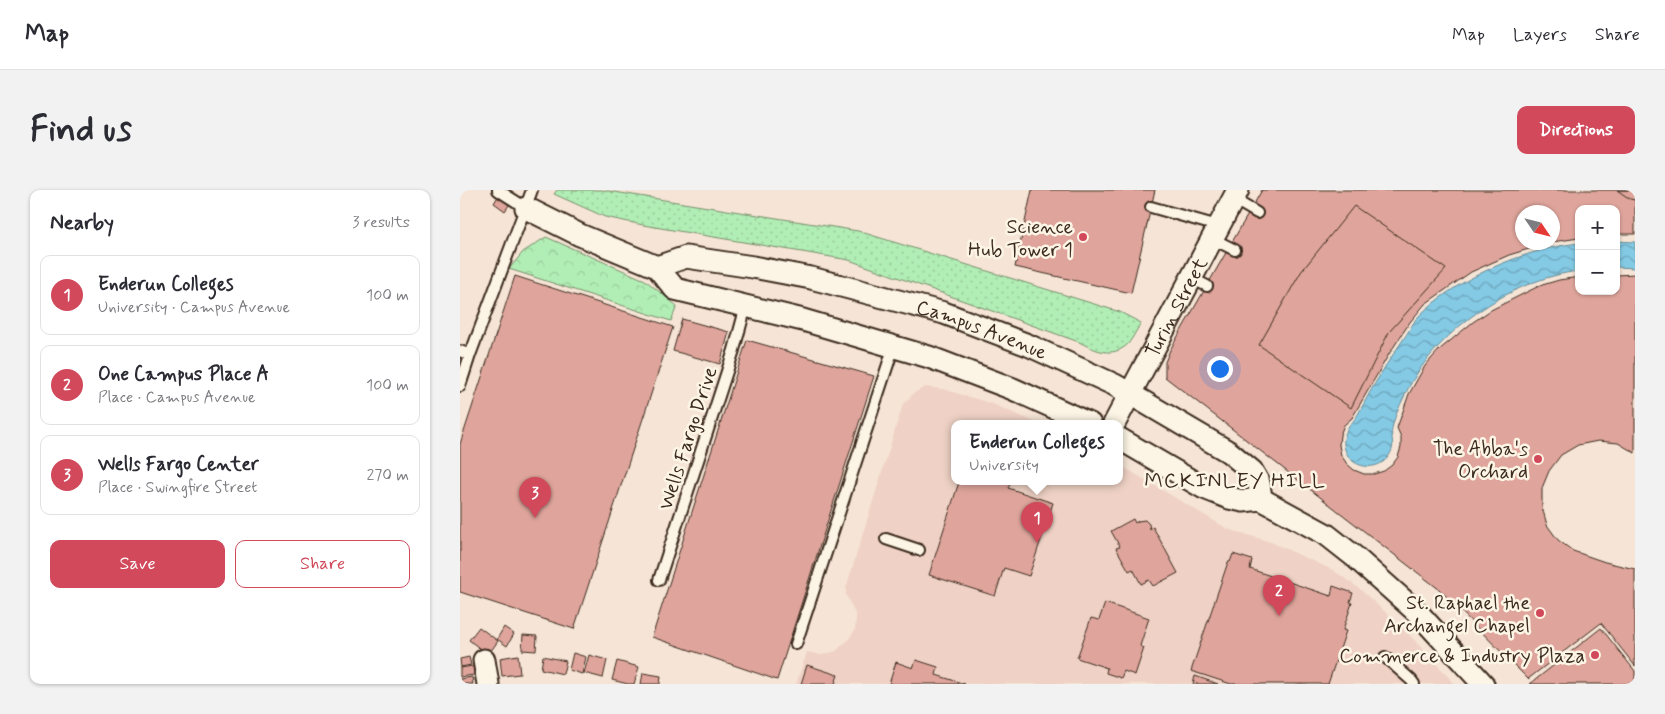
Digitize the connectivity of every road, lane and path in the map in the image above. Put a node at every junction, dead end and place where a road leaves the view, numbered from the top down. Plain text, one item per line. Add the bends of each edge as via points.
1 (498, 190) edge
2 (1235, 195) edge
3 (529, 199) edge
4 (1151, 207) dead end
5 (1257, 213) dead end
6 (1215, 232) junction
7 (1235, 250) dead end
8 (657, 267) junction
9 (746, 306) junction
10 (894, 346) junction
11 (460, 351) edge
12 (470, 355) junction
13 (460, 386) edge
14 (1130, 394) junction
15 (1081, 420) edge
16 (1116, 420) edge
17 (1123, 441) edge
18 (1261, 499) junction
19 (886, 539) dead end
20 (919, 550) dead end
21 (658, 580) dead end
22 (796, 644) dead end
23 (1385, 657) dead end
24 (484, 660) dead end
25 (488, 684) edge
26 (1414, 684) edge
27 (1482, 684) edge

1 - 3 lane
2 - 5 lane
2 - 6 street, Turin Street
3 - 8 street via 580,235
3 - 12 lane
4 - 6 lane
6 - 7 lane
6 - 14 street, Turin Street via 1199,282
8 - 9 street via 675,289
8 - 14 street, Campus Avenue via 686,258 700,259 811,278 883,296 944,313 1028,345
9 - 10 street
9 - 21 lane, Wells Fargo Drive
10 - 15 street via 1013,389
10 - 22 lane
11 - 12 lane
12 - 13 lane
14 - 16 street, Turin Street
14 - 18 street, Campus Avenue via 1229,452 1252,471 1260,483
17 - 18 street via 1204,488 1243,501
18 - 27 street via 1327,535 1355,556 1432,627
19 - 20 lane
23 - 26 lane
24 - 25 street

